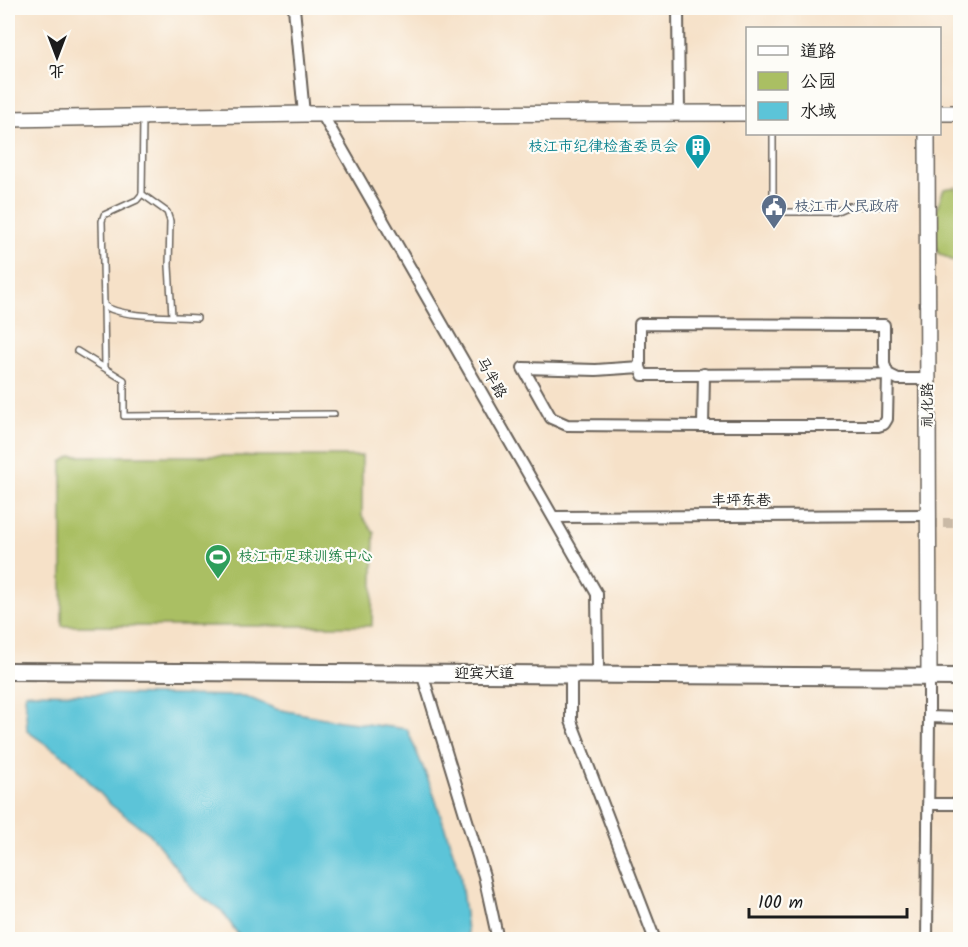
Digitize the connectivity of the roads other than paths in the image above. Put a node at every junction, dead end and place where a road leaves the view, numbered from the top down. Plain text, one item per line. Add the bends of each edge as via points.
1 (294, 8) edge
2 (678, 8) edge
3 (746, 113) edge
4 (941, 113) edge
5 (960, 113) edge
6 (304, 114) junction
7 (322, 114) junction
8 (679, 114) junction
9 (143, 117) junction
10 (8, 119) edge
11 (773, 135) edge
12 (927, 135) edge
13 (142, 194) junction
14 (891, 206) dead end
15 (104, 305) junction
16 (172, 316) junction
17 (197, 318) dead end
18 (77, 351) dead end
19 (640, 367) junction
20 (105, 368) junction
21 (704, 374) junction
22 (888, 374) junction
23 (928, 379) junction
24 (334, 414) dead end
25 (704, 426) junction
26 (928, 515) junction
27 (554, 517) junction
28 (8, 662) edge
29 (598, 666) junction
30 (960, 668) edge
31 (8, 671) edge
32 (929, 672) junction
33 (423, 674) junction
34 (571, 675) junction
35 (960, 677) edge
36 (929, 717) junction
37 (960, 718) edge
38 (928, 804) junction
39 (960, 804) edge
40 (498, 939) edge
41 (655, 939) edge
42 (927, 939) edge

1 - 6 street
2 - 8 street
3 - 8 street
4 - 5 street
6 - 7 street
6 - 9 street
7 - 8 street
7 - 27 street, 马半路
9 - 10 street
9 - 13 lane
11 - 14 lane via 773,212 835,212 849,206
12 - 23 street, 礼化路
13 - 15 lane via 104,215
13 - 16 lane via 167,212 170,222
15 - 16 lane via 110,310
15 - 20 lane
16 - 17 lane
18 - 20 lane
19 - 21 street via 643,375
19 - 22 street via 640,324 884,325 884,364
19 - 25 street via 523,368 551,418 567,425
20 - 24 lane via 124,380 124,416
21 - 22 street
21 - 25 street
22 - 23 street via 898,379
22 - 25 street via 887,419 878,426
23 - 26 street, 礼化路
26 - 27 street, 丰坪东巷
26 - 32 street, 礼化路
27 - 29 street, 马半路 via 597,594
28 - 29 main road, 迎宾大道
29 - 32 main road, 迎宾大道
30 - 32 main road, 迎宾大道
31 - 33 main road, 迎宾大道
32 - 34 main road, 迎宾大道
32 - 35 main road, 迎宾大道
32 - 36 street
33 - 34 main road, 迎宾大道
33 - 40 street via 484,876
34 - 41 street via 570,722
36 - 37 street
36 - 38 street
38 - 39 street
38 - 42 street

